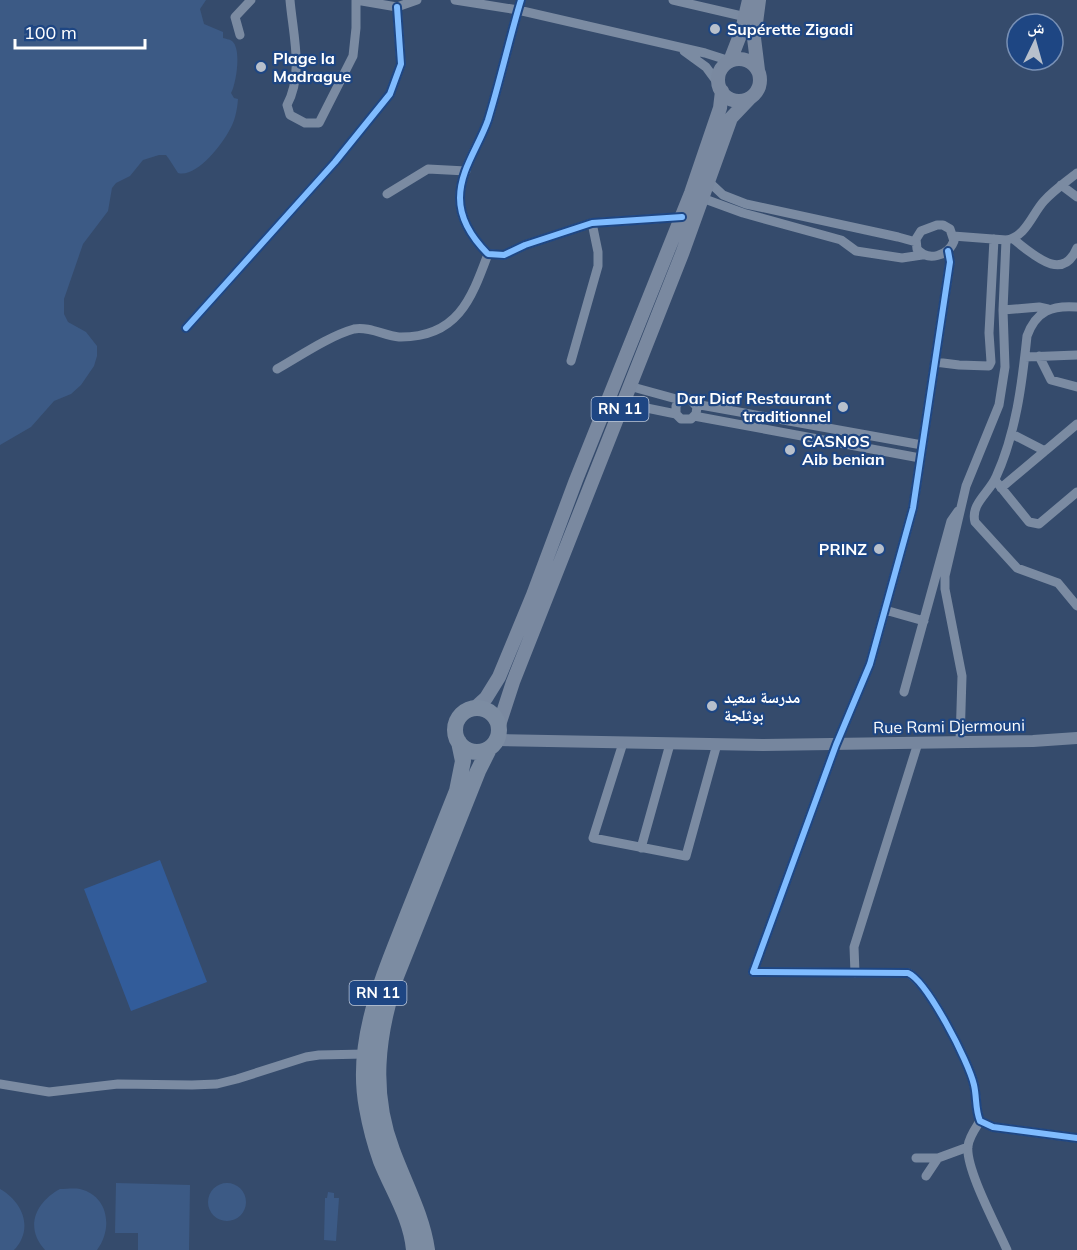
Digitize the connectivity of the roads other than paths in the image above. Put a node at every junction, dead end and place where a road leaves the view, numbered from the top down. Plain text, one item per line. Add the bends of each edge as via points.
1 (251, 0) edge
2 (290, 0) edge
3 (356, 0) edge
4 (417, 0) edge
5 (455, 0) edge
6 (673, 0) edge
7 (749, 0) edge
8 (759, 0) edge
9 (475, 1) edge
10 (519, 5) edge
11 (398, 7) junction
12 (746, 17) junction
13 (240, 35) dead end
14 (677, 47) junction
15 (730, 61) junction
16 (759, 72) junction
17 (721, 88) junction
18 (750, 98) junction
19 (466, 171) junction
20 (1077, 173) edge
21 (708, 181) junction
22 (1061, 185) junction
23 (387, 194) dead end
24 (1077, 197) edge
25 (702, 198) junction
26 (682, 217) junction
27 (592, 224) junction
28 (953, 236) junction
29 (994, 239) junction
30 (1009, 240) junction
31 (915, 242) junction
32 (1077, 248) edge
33 (948, 251) junction
34 (488, 254) junction
35 (922, 255) junction
36 (1077, 307) edge
37 (1048, 309) junction
38 (1003, 310) junction
39 (186, 328) dead end
40 (1077, 355) edge
41 (1039, 356) junction
42 (1025, 357) junction
43 (571, 361) dead end
44 (935, 362) junction
45 (277, 369) dead end
46 (629, 386) junction
47 (1077, 387) edge
48 (680, 400) junction
49 (622, 403) junction
50 (695, 404) junction
51 (676, 414) junction
52 (694, 416) junction
53 (1077, 424) edge
54 (832, 429) junction
55 (1012, 434) junction
56 (852, 445) junction
57 (922, 445) junction
58 (1045, 451) junction
59 (921, 458) junction
60 (998, 484) junction
61 (1077, 492) edge
62 (961, 508) junction
63 (1077, 606) edge
64 (885, 610) junction
65 (924, 621) junction
66 (904, 692) dead end
67 (475, 708) junction
68 (495, 738) junction
69 (1077, 738) edge
70 (459, 742) junction
71 (960, 742) junction
72 (622, 743) junction
73 (918, 743) junction
74 (670, 744) junction
75 (717, 744) junction
76 (836, 745) junction
77 (641, 848) junction
78 (855, 973) junction
79 (365, 1054) junction
80 (0, 1084) edge
81 (980, 1121) junction
82 (1077, 1138) edge
83 (968, 1147) junction
84 (916, 1158) dead end
85 (938, 1158) junction
86 (926, 1176) dead end
87 (414, 1250) edge
88 (427, 1250) edge
89 (1007, 1250) edge

1 - 13 street via 235,17
2 - 3 street via 297,75 287,105 290,115 305,123 319,123 353,56
3 - 11 street
4 - 11 street
5 - 9 street
6 - 12 street
7 - 12 main road
8 - 16 main road via 754,38
9 - 10 street
10 - 14 street
10 - 19 street via 487,122
11 - 39 street via 400,64 390,94 335,162
12 - 15 main road
14 - 15 street
14 - 17 street via 697,59
15 - 16 main road via 747,60
15 - 17 main road via 719,74
16 - 18 main road via 759,86
17 - 18 main road via 731,99
17 - 26 main road, RN 11 via 720,108
18 - 21 main road, RN 11 via 731,118
19 - 23 street via 428,169
19 - 34 street via 460,198 463,219
20 - 22 street
21 - 25 main road, RN 11
21 - 31 street via 723,195 746,204
22 - 24 street
22 - 30 street via 1043,202 1023,231
25 - 35 street via 838,239 856,251 902,258
25 - 46 main road, RN 11
26 - 27 street
26 - 67 main road, RN 11 via 499,677
27 - 34 street via 504,255
27 - 43 street via 598,266
28 - 29 street
28 - 31 street via 946,227 937,225 921,231
28 - 33 street
29 - 30 street
29 - 44 street via 991,362 989,366
30 - 32 street via 1048,265 1061,265
30 - 38 street
31 - 35 street
33 - 35 street via 933,257
33 - 44 street via 950,262
34 - 45 street via 477,285 451,323 437,330 398,337 356,329
36 - 37 street
37 - 38 street
37 - 42 street via 1031,325
38 - 62 street via 1005,367 999,405
40 - 41 street
41 - 42 street
41 - 47 street via 1051,380
42 - 55 street
44 - 57 street
46 - 48 street
46 - 49 main road, RN 11
48 - 50 street
48 - 51 street
49 - 51 street
49 - 68 main road, RN 11 via 513,682
50 - 52 street
50 - 54 street
51 - 52 street via 685,420
52 - 56 street
53 - 58 street
54 - 56 street
54 - 57 street
55 - 58 street
55 - 60 street
56 - 59 street
57 - 59 street
58 - 60 street
59 - 64 street via 913,508
60 - 61 street via 1029,522 1040,524
60 - 63 street via 978,503 975,522 1017,567 1058,583
62 - 65 street via 951,521
62 - 71 street via 945,576 962,676
64 - 65 street
64 - 76 street via 870,664
65 - 66 street
67 - 68 highway via 490,712
67 - 70 highway via 457,721
68 - 70 highway via 483,752 470,751
68 - 72 main road, Rue Rami Djermouni
68 - 88 highway, RN 11 via 477,771 395,979 379,1041 383,1115
69 - 71 main road, Rue Rami Djermouni
70 - 79 highway, RN 11 via 463,761 457,791 382,979
71 - 73 main road, Rue Rami Djermouni
72 - 74 main road, Rue Rami Djermouni
72 - 77 street via 593,837
73 - 76 main road, Rue Rami Djermouni
73 - 78 street via 854,947
74 - 75 main road, Rue Rami Djermouni
74 - 77 street
75 - 76 main road, Rue Rami Djermouni
75 - 77 street via 686,856
76 - 78 street via 753,972
78 - 81 street via 915,976 965,1059
79 - 80 street via 319,1054 217,1084 118,1084 49,1092
79 - 87 highway, RN 11 via 367,1107 381,1160 404,1208
81 - 82 street via 993,1127
81 - 83 street
83 - 85 street
83 - 89 street via 972,1170
84 - 85 street
85 - 86 street

